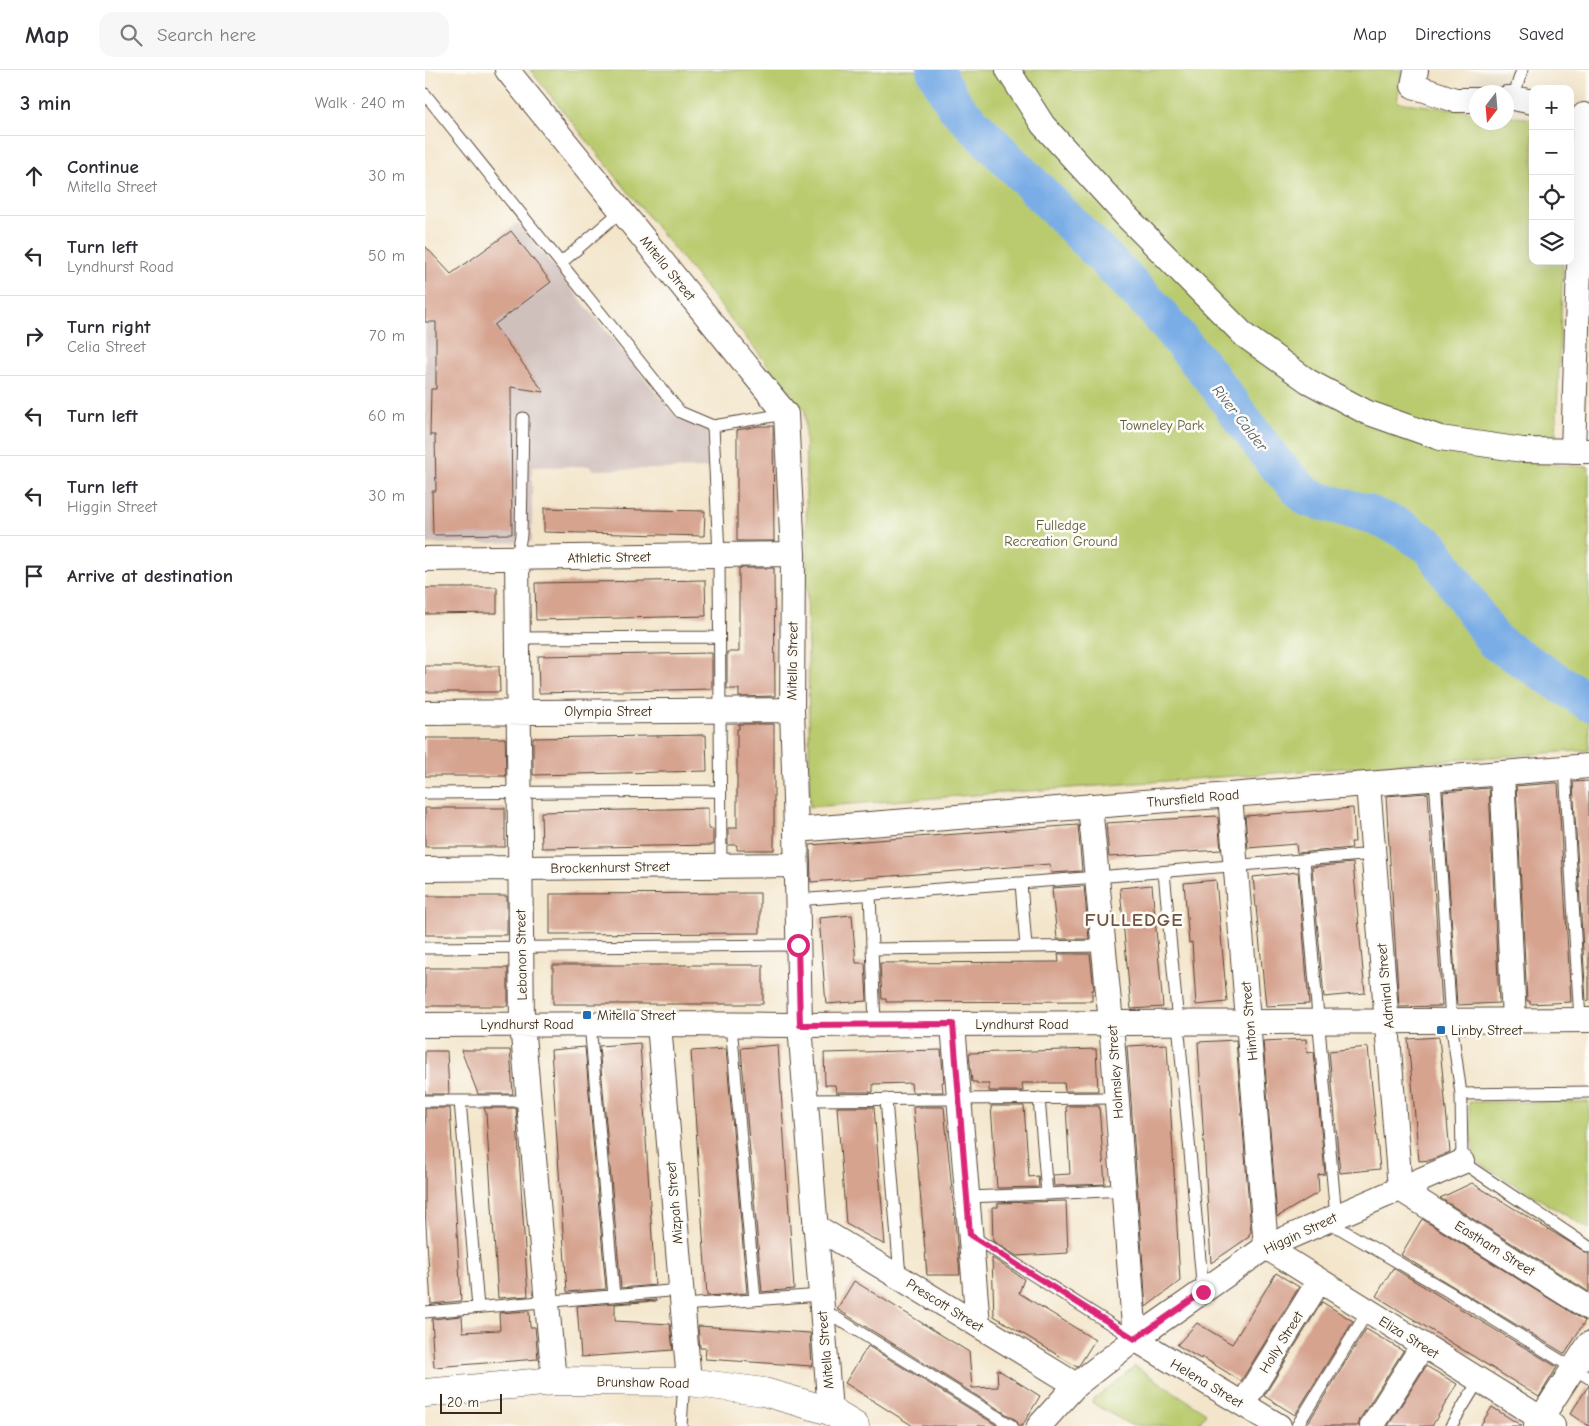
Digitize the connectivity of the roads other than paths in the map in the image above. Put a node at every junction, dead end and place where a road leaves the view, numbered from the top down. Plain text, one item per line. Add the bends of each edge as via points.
1 (507, 70) edge
2 (1008, 70) edge
3 (1522, 70) edge
4 (1415, 78) edge
5 (425, 94) edge
6 (1517, 99) edge
7 (1469, 100) edge
8 (1581, 114) edge
9 (621, 211) junction
10 (561, 264) junction
11 (786, 414) junction
12 (523, 418) dead end
13 (713, 426) junction
14 (1581, 451) edge
15 (793, 554) junction
16 (719, 556) junction
17 (517, 558) junction
18 (425, 560) edge
19 (719, 637) junction
20 (518, 638) junction
21 (720, 710) junction
22 (792, 710) junction
23 (519, 712) junction
24 (425, 713) edge
25 (1589, 766) edge
26 (1565, 768) junction
27 (1502, 773) junction
28 (1435, 778) junction
29 (1368, 784) junction
30 (720, 791) junction
31 (519, 793) junction
32 (425, 794) edge
33 (1230, 795) junction
34 (1090, 806) junction
35 (796, 830) junction
36 (1374, 854) junction
37 (1304, 860) junction
38 (796, 865) junction
39 (721, 866) junction
40 (1235, 866) junction
41 (521, 868) junction
42 (425, 869) edge
43 (1164, 872) junction
44 (1097, 877) junction
45 (1021, 883) junction
46 (869, 894) junction
47 (797, 900) junction
48 (798, 945) junction
49 (1104, 946) junction
50 (521, 947) junction
51 (1026, 947) junction
52 (425, 948) edge
53 (872, 948) junction
54 (1514, 1020) junction
55 (1585, 1020) edge
56 (1387, 1021) junction
57 (1451, 1021) junction
58 (1249, 1022) junction
59 (1317, 1022) junction
60 (1111, 1023) junction
61 (1178, 1023) junction
62 (425, 1024) edge
63 (522, 1024) junction
64 (590, 1024) junction
65 (659, 1024) junction
66 (953, 1024) junction
67 (731, 1025) junction
68 (800, 1025) junction
69 (875, 1025) junction
70 (1589, 1092) edge
71 (1461, 1094) junction
72 (959, 1098) junction
73 (1039, 1098) junction
74 (1117, 1098) junction
75 (886, 1099) junction
76 (425, 1100) edge
77 (806, 1100) junction
78 (460, 1101) junction
79 (529, 1101) junction
80 (1462, 1162) junction
81 (1400, 1189) junction
82 (1123, 1190) junction
83 (1047, 1194) junction
84 (967, 1197) junction
85 (1331, 1219) junction
86 (815, 1226) junction
87 (970, 1235) junction
88 (1266, 1247) junction
89 (1589, 1247) edge
90 (900, 1277) junction
91 (1319, 1281) junction
92 (1203, 1292) junction
93 (614, 1296) junction
94 (682, 1298) junction
95 (755, 1300) junction
96 (547, 1302) junction
97 (821, 1302) junction
98 (478, 1307) junction
99 (1589, 1308) edge
100 (1368, 1311) junction
101 (425, 1312) edge
102 (978, 1325) junction
103 (1135, 1339) junction
104 (1589, 1344) edge
105 (1423, 1345) junction
106 (1581, 1373) edge
107 (1479, 1380) junction
108 (555, 1381) junction
109 (686, 1382) junction
110 (1075, 1385) junction
111 (425, 1392) edge
112 (1243, 1404) junction
113 (830, 1411) junction
114 (1543, 1424) edge
115 (681, 1426) edge
116 (855, 1426) edge
117 (1011, 1426) edge
118 (1039, 1426) edge
119 (1279, 1426) edge
120 (1297, 1426) edge
121 (1372, 1426) edge
122 (1451, 1426) edge

1 - 9 street, Mitella Street
2 - 14 street via 1043,125 1125,215 1245,336 1308,381 1367,412 1439,438 1523,450
3 - 6 lane
4 - 7 street via 1455,100
5 - 10 lane
8 - 14 street
9 - 10 lane
9 - 11 street, Mitella Street
10 - 13 lane via 680,412
11 - 13 lane
11 - 15 street, Mitella Street
12 - 17 lane via 521,535
13 - 16 lane
15 - 16 street, Athletic Street
15 - 22 street, Mitella Street
16 - 17 street, Athletic Street
16 - 19 lane
17 - 18 street, Athletic Street
17 - 20 street, Lebanon Street
19 - 20 lane
19 - 21 lane
20 - 23 street, Lebanon Street
21 - 22 street, Olympia Street
21 - 23 street, Olympia Street
21 - 30 lane
22 - 35 street, Mitella Street
23 - 24 street, Olympia Street
23 - 31 street, Lebanon Street
25 - 26 street, Thursfield Road
26 - 27 street, Thursfield Road
26 - 55 lane
27 - 28 street, Thursfield Road
27 - 54 street
28 - 29 street, Thursfield Road
28 - 57 lane
29 - 33 street, Thursfield Road
29 - 36 street, Admiral Street
30 - 31 lane
30 - 39 lane
31 - 32 lane
31 - 41 street, Lebanon Street
33 - 34 street, Thursfield Road
33 - 40 street, Hinton Street
34 - 35 street, Thursfield Road
34 - 44 street, Holmsley Street
35 - 38 street, Mitella Street
36 - 37 lane
36 - 56 street, Admiral Street
37 - 40 lane
37 - 59 lane
38 - 39 street, Brockenhurst Street
38 - 47 street, Mitella Street
39 - 41 street, Brockenhurst Street
40 - 43 lane
40 - 58 street, Hinton Street
41 - 42 street, Brockenhurst Street
41 - 50 street, Lebanon Street
43 - 44 lane
43 - 61 lane
44 - 45 lane
44 - 49 street, Holmsley Street
45 - 46 lane
45 - 51 lane
46 - 47 lane
46 - 53 lane
47 - 48 street, Mitella Street
48 - 50 lane
48 - 68 street, Mitella Street
49 - 51 lane
49 - 60 street, Holmsley Street
50 - 52 lane
50 - 63 street, Lebanon Street
51 - 53 lane
53 - 69 lane
54 - 55 street, Lyndhurst Road
54 - 57 street, Lyndhurst Road
56 - 57 street, Lyndhurst Road
56 - 59 street, Lyndhurst Road
56 - 81 street, Admiral Street
57 - 71 lane
58 - 59 street, Lyndhurst Road
58 - 61 street, Lyndhurst Road
58 - 88 street, Hinton Street
59 - 85 lane
60 - 61 street, Lyndhurst Road
60 - 66 street, Lyndhurst Road
60 - 74 street, Holmsley Street
61 - 92 lane
62 - 63 street, Lyndhurst Road
63 - 64 street, Lyndhurst Road
63 - 79 street, Lebanon Street
64 - 65 street, Lyndhurst Road
64 - 93 lane
65 - 67 street, Lyndhurst Road
65 - 94 street, Mizpah Street
66 - 69 street, Lyndhurst Road
66 - 72 street
67 - 68 street, Lyndhurst Road
67 - 95 lane
68 - 69 street, Lyndhurst Road
68 - 77 street, Mitella Street
70 - 71 lane
71 - 80 lane
72 - 73 lane
72 - 75 lane
72 - 84 street
73 - 74 lane
73 - 83 lane
74 - 82 street, Holmsley Street
75 - 77 lane
75 - 90 lane
76 - 78 lane
77 - 86 street, Mitella Street
78 - 79 lane
78 - 98 lane
79 - 96 street, Lebanon Street
80 - 81 street, Higgin Street
80 - 89 lane
81 - 85 street, Higgin Street
81 - 99 street, Eastham Street
82 - 83 lane
82 - 103 street, Holmsley Street
83 - 84 lane
84 - 87 street
85 - 88 street, Higgin Street
85 - 106 lane
86 - 90 street, Prescott Street
86 - 97 street, Mitella Street
87 - 102 street
87 - 103 lane
88 - 91 street, Eliza Street
88 - 92 street, Higgin Street
90 - 102 street, Prescott Street
91 - 100 street, Eliza Street
91 - 112 street, Holly Street
92 - 103 street, Higgin Street
93 - 94 lane
93 - 96 lane
94 - 95 lane
94 - 109 street, Mizpah Street
95 - 97 lane
96 - 98 lane
96 - 108 street, Lebanon Street
97 - 113 street, Mitella Street
97 - 117 lane
98 - 101 lane
100 - 105 street, Eliza Street
100 - 120 lane
102 - 110 street, Prescott Street
103 - 110 street, Higgin Street
103 - 112 street, Helena Street
104 - 106 street
105 - 107 street, Eliza Street
105 - 121 street
106 - 114 street
107 - 114 street, Eliza Street
107 - 122 lane
108 - 109 street, Brunshaw Road
108 - 111 street, Brunshaw Road
109 - 113 street, Brunshaw Road via 763,1392
109 - 115 lane
110 - 118 street, Higgin Street
112 - 119 street, Helena Street
113 - 116 street, Brunshaw Road

